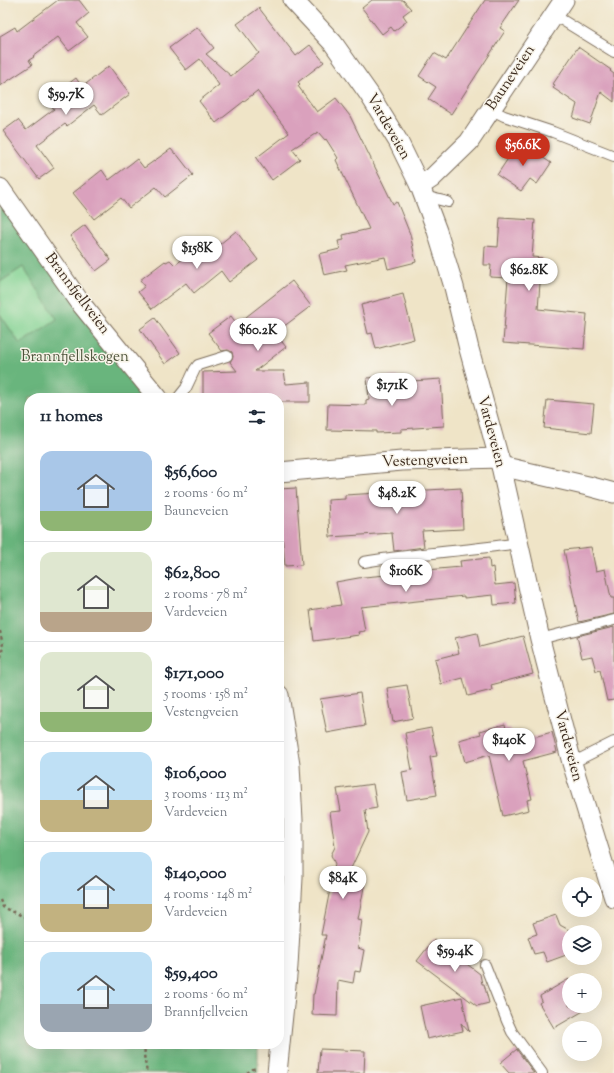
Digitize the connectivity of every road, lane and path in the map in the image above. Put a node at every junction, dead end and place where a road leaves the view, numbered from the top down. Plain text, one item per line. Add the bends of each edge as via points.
1 (293, 0) edge
2 (559, 7) edge
3 (614, 52) edge
4 (490, 109) junction
5 (614, 156) edge
6 (0, 188) edge
7 (422, 191) junction
8 (448, 202) dead end
9 (227, 356) dead end
10 (154, 393) edge
11 (182, 393) edge
12 (500, 462) junction
13 (284, 472) edge
14 (614, 493) edge
15 (518, 543) junction
16 (364, 562) dead end
17 (614, 620) edge
18 (0, 631) edge
19 (540, 639) junction
20 (0, 661) edge
21 (284, 727) edge
22 (614, 742) edge
23 (572, 763) junction
24 (614, 898) edge
25 (0, 900) edge
26 (24, 917) edge
27 (485, 964) dead end
28 (284, 1000) edge
29 (145, 1049) edge
30 (279, 1049) edge
31 (148, 1073) edge
32 (277, 1073) edge
33 (542, 1073) edge

1 - 7 street, Vardeveien via 333,43 369,94 398,140
2 - 3 lane
2 - 4 street, Bauneveien
4 - 5 lane
4 - 7 street, Bauneveien via 469,142
6 - 10 street, Brannfjellveien via 82,305
7 - 8 lane
7 - 12 street, Vardeveien via 454,287
9 - 11 lane via 198,365
12 - 13 street, Vestengveien via 402,461
12 - 14 street, Vestengveien
12 - 15 street, Vardeveien
15 - 16 lane
15 - 19 street, Vardeveien
17 - 19 lane
18 - 20 path via 3,646
19 - 23 street, Vardeveien
21 - 28 street via 294,820 293,878
22 - 23 lane
23 - 24 street, Vardeveien
25 - 26 path via 3,907
27 - 33 lane via 512,1032
29 - 31 path
30 - 32 street

